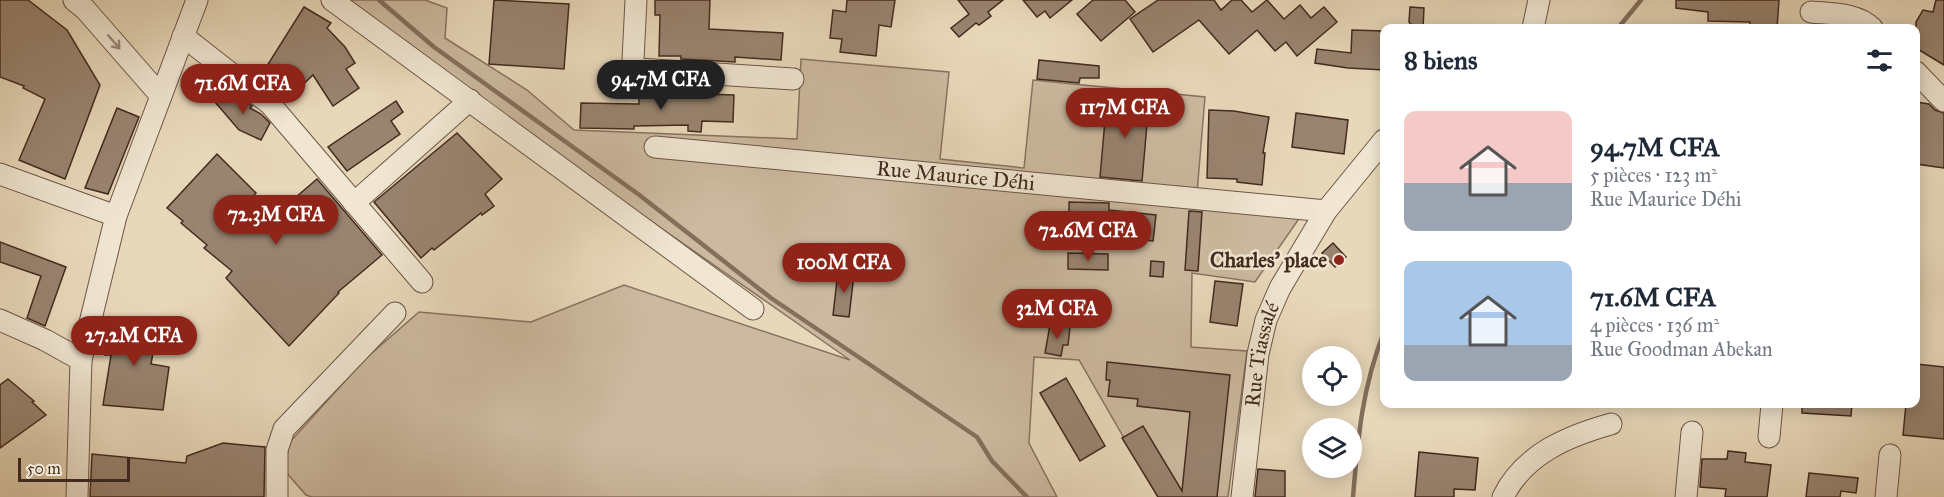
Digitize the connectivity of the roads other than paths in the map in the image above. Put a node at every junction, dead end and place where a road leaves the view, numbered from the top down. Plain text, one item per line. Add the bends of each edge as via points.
1 (74, 0) edge
2 (197, 0) edge
3 (332, 0) edge
4 (636, 0) edge
5 (1539, 0) edge
6 (1811, 14) edge
7 (1534, 24) edge
8 (1868, 24) edge
9 (183, 36) junction
10 (1920, 76) edge
11 (794, 79) dead end
12 (161, 96) junction
13 (470, 100) junction
14 (1944, 101) edge
15 (1380, 145) edge
16 (655, 147) dead end
17 (0, 174) edge
18 (354, 203) junction
19 (1326, 212) junction
20 (116, 216) junction
21 (422, 282) dead end
22 (753, 309) dead end
23 (395, 313) dead end
24 (0, 320) edge
25 (81, 360) junction
26 (1773, 408) edge
27 (1611, 424) dead end
28 (1692, 432) dead end
29 (1769, 438) dead end
30 (1890, 455) dead end
31 (76, 497) edge
32 (277, 497) edge
33 (1242, 497) edge
34 (1503, 497) edge
35 (1686, 497) edge
36 (1886, 497) edge

1 -> 12 street
2 - 9 street
3 - 13 street
4 - 11 street via 633,60 638,69
5 - 7 street
6 - 8 street via 1850,17
9 - 12 street
9 - 18 street via 270,104
10 - 14 street
12 - 20 street
13 - 18 street
13 - 22 street
15 - 19 street, Rue Tiassalé
16 - 19 street, Rue Maurice Déhi
17 - 20 street
18 - 21 street
19 - 33 street, Rue Tiassalé via 1280,288 1266,320 1258,354
20 - 25 street
23 - 32 street via 284,429 277,450
24 - 25 street
25 - 31 street
26 - 29 street
27 - 34 street via 1554,445 1528,463
28 - 35 street
30 - 36 street

